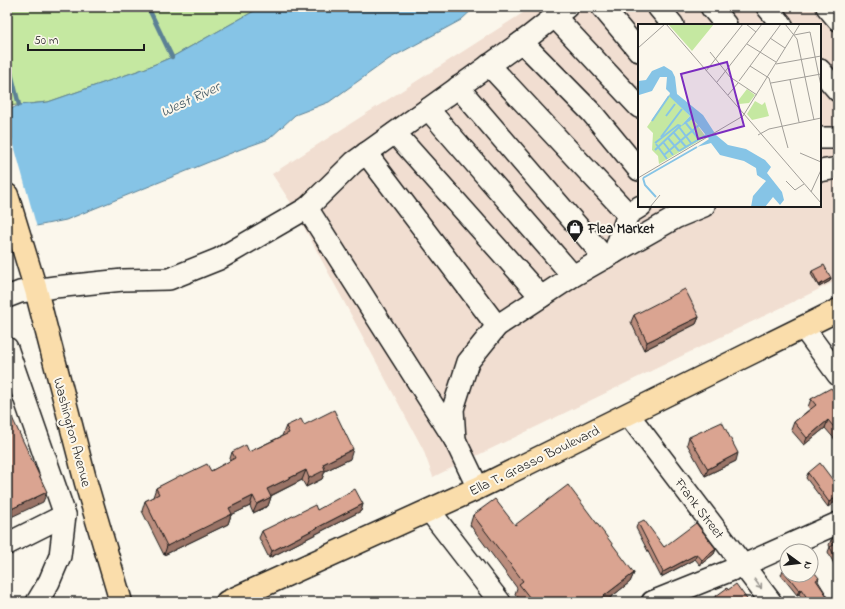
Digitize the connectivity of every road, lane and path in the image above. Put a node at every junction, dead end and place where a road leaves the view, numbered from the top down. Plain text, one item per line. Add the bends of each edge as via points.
1 (602, 7) edge
2 (658, 7) edge
3 (711, 7) edge
4 (767, 7) edge
5 (827, 7) edge
6 (561, 12) edge
7 (838, 20) edge
8 (672, 24) edge
9 (725, 24) edge
10 (781, 24) edge
11 (522, 42) junction
12 (638, 50) edge
13 (489, 65) junction
14 (821, 71) edge
15 (458, 87) junction
16 (838, 91) edge
17 (638, 107) edge
18 (428, 109) junction
19 (395, 133) junction
20 (366, 153) junction
21 (838, 168) edge
22 (638, 169) edge
23 (821, 170) edge
24 (7, 195) edge
25 (702, 207) edge
26 (307, 208) junction
27 (634, 210) edge
28 (609, 255) junction
29 (573, 276) junction
30 (36, 290) junction
31 (7, 297) edge
32 (541, 297) junction
33 (838, 310) edge
34 (497, 326) junction
35 (803, 327) junction
36 (7, 348) edge
37 (838, 375) edge
38 (628, 414) junction
39 (455, 440) junction
40 (478, 488) junction
41 (428, 510) junction
42 (64, 515) junction
43 (838, 523) edge
44 (7, 544) edge
45 (744, 565) junction
46 (253, 597) edge
47 (37, 602) edge
48 (122, 602) edge
49 (227, 602) edge
50 (500, 602) edge
51 (652, 602) edge
52 (771, 602) edge

1 - 12 street
2 - 8 street
3 - 9 street
4 - 10 street
5 - 7 street
6 - 11 street
6 - 17 street
11 - 13 street
11 - 22 street via 592,113
13 - 15 street
13 - 27 street
14 - 16 street
15 - 18 street
15 - 28 street
18 - 19 street
18 - 29 street
19 - 20 street
19 - 32 street
20 - 26 street
20 - 34 street
21 - 23 street
24 - 30 main road, Washington Avenue
25 - 28 street via 675,218
26 - 30 street via 219,259 169,279 123,280
26 - 39 street
27 - 28 street
28 - 29 street
29 - 32 street
30 - 31 street
30 - 48 main road, Washington Avenue via 86,482
32 - 34 street
33 - 35 main road, Ella T. Grasso Boulevard
34 - 39 street via 468,362 453,409
35 - 37 street
35 - 38 main road, Ella T. Grasso Boulevard
36 - 42 street
38 - 40 main road, Ella T. Grasso Boulevard
38 - 45 street, Frank Street
39 - 40 street
40 - 41 main road, Ella T. Grasso Boulevard
41 - 46 main road, Ella T. Grasso Boulevard
41 - 50 street
42 - 44 street
42 - 47 street via 60,556
43 - 45 street
45 - 51 street
45 -> 52 street, Frank Street
46 - 49 main road, Ella T. Grasso Boulevard

